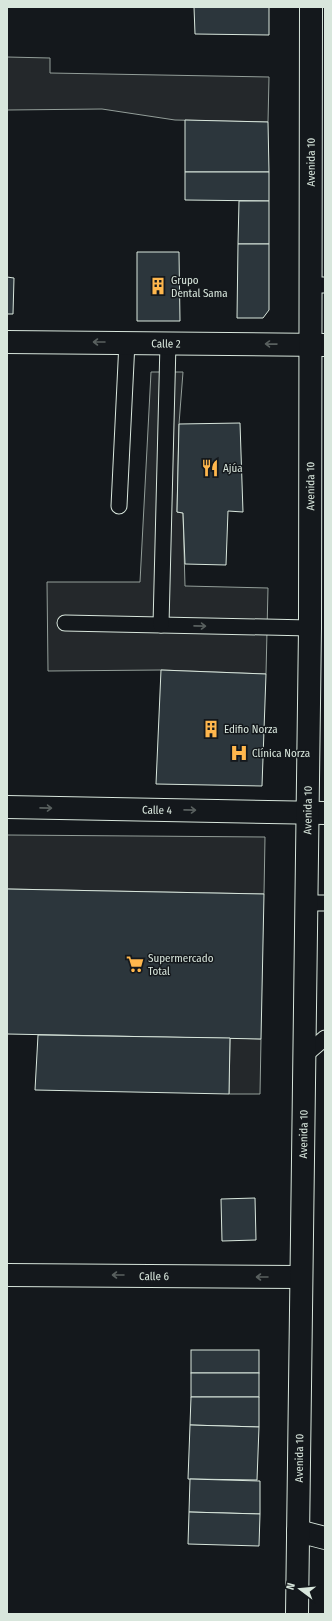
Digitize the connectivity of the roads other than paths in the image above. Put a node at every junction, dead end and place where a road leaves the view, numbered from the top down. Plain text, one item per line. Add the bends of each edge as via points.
1 (311, 7) edge
2 (318, 189) edge
3 (318, 285) edge
4 (7, 342) edge
5 (127, 342) junction
6 (168, 343) junction
7 (318, 345) edge
8 (119, 506) dead end
9 (65, 623) dead end
10 (160, 625) junction
11 (310, 628) junction
12 (7, 807) edge
13 (316, 812) edge
14 (316, 903) edge
15 (325, 1038) edge
16 (304, 1056) junction
17 (7, 1275) edge
18 (301, 1277) junction
19 (298, 1531) junction
20 (325, 1538) edge
21 (297, 1614) edge

1 - 2 main road, Avenida 10
2 - 3 main road, Avenida 10
3 - 7 main road, Avenida 10
5 -> 4 main road, Calle 2
5 - 6 main road, Calle 2
5 - 8 lane
7 -> 6 main road, Calle 2
6 - 10 lane
7 - 11 main road, Avenida 10
9 - 10 lane
10 -> 11 lane
11 - 13 main road, Avenida 10
12 -> 13 main road, Calle 4
13 - 14 main road, Avenida 10
14 - 16 main road, Avenida 10
15 - 16 lane
16 - 18 main road, Avenida 10
18 -> 17 main road, Calle 6
18 - 19 main road, Avenida 10
19 - 20 main road
19 - 21 main road, Avenida 10

